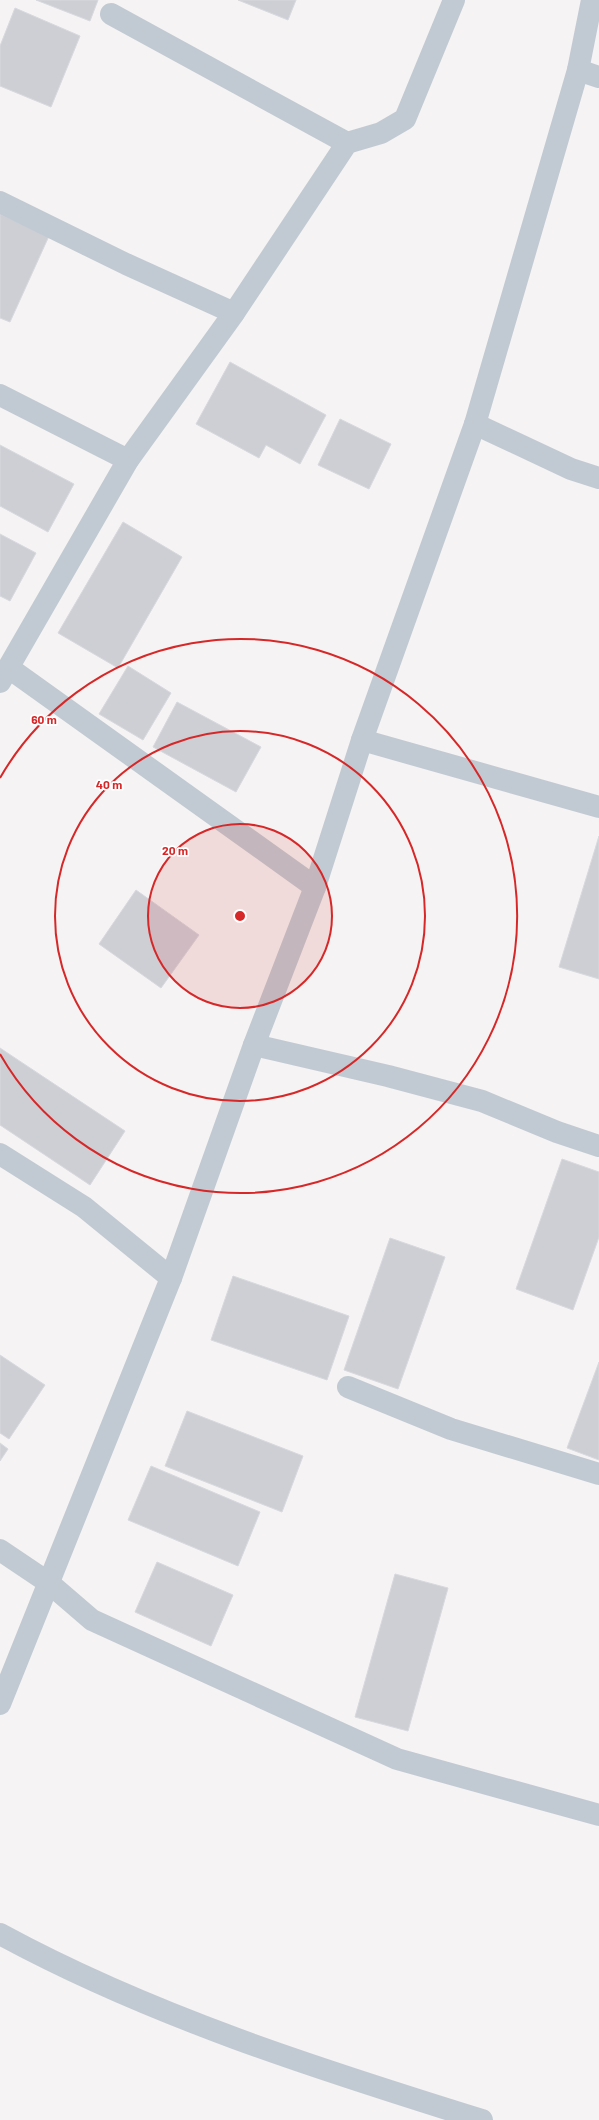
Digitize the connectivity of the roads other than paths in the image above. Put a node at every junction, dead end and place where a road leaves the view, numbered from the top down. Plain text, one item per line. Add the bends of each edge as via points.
1 (454, 0) edge
2 (592, 0) edge
3 (111, 14) dead end
4 (578, 70) junction
5 (599, 77) edge
6 (347, 143) junction
7 (0, 202) edge
8 (234, 313) junction
9 (0, 395) edge
10 (475, 424) junction
11 (128, 460) junction
12 (599, 478) edge
13 (5, 675) edge
14 (362, 740) junction
15 (599, 807) edge
16 (315, 886) junction
17 (254, 1045) junction
18 (599, 1146) edge
19 (0, 1154) edge
20 (171, 1278) junction
21 (348, 1387) dead end
22 (599, 1474) edge
23 (0, 1550) edge
24 (49, 1583) junction
25 (0, 1704) edge
26 (599, 1815) edge
27 (0, 1934) edge
28 (482, 2120) edge

1 - 6 street via 405,119 381,133
2 - 4 street
3 - 6 street
4 - 5 street
4 - 10 street
6 - 8 street
7 - 8 street via 126,264
8 - 11 street
9 - 11 street
10 - 12 street via 571,469
10 - 14 street
11 - 13 street
13 - 16 street
14 - 15 street
14 - 16 street
16 - 17 street
17 - 18 street via 482,1101 557,1132
17 - 20 street
19 - 20 street via 84,1206
20 - 24 street
21 - 22 street via 451,1429
23 - 24 street
24 - 25 street
24 - 26 street via 92,1620 397,1759
27 - 28 street via 67,1969 221,2034

